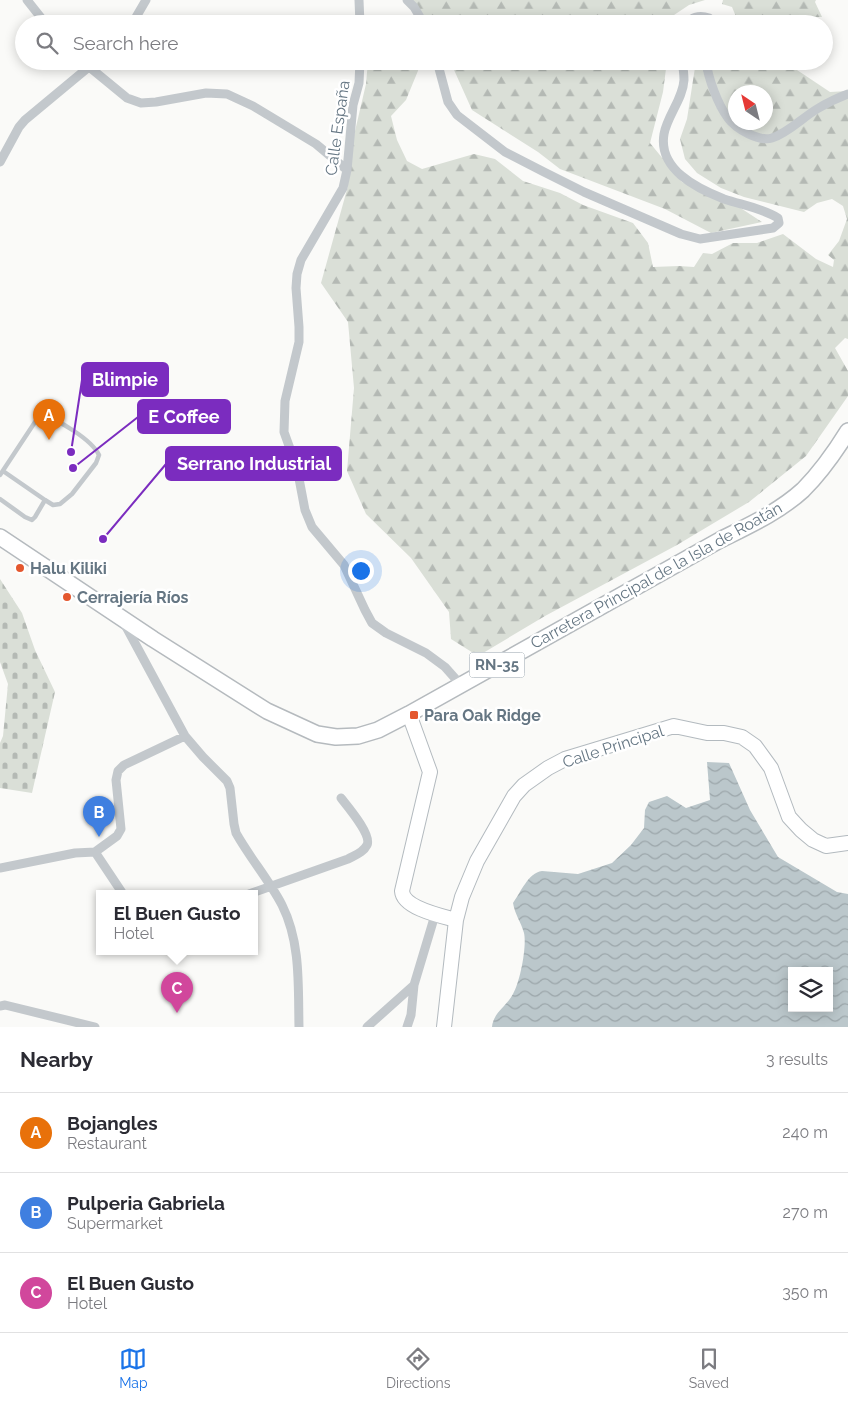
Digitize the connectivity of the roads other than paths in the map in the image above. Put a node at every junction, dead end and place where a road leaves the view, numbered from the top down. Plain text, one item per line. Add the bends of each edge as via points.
1 (28, 0) edge
2 (146, 0) edge
3 (359, 0) edge
4 (407, 0) edge
5 (39, 15) edge
6 (137, 15) edge
7 (360, 15) edge
8 (419, 15) edge
9 (81, 70) edge
10 (97, 70) edge
11 (359, 70) edge
12 (439, 70) edge
13 (683, 70) edge
14 (707, 70) edge
15 (848, 94) edge
16 (1, 156) edge
17 (347, 170) junction
18 (848, 431) edge
19 (2, 473) edge
20 (0, 499) edge
21 (45, 500) junction
22 (0, 537) edge
23 (120, 616) junction
24 (461, 685) junction
25 (409, 714) junction
26 (185, 736) junction
27 (341, 798) dead end
28 (848, 843) edge
29 (95, 852) junction
30 (0, 868) edge
31 (270, 886) junction
32 (120, 890) edge
33 (258, 891) edge
34 (435, 915) junction
35 (456, 920) junction
36 (414, 984) junction
37 (0, 1006) edge
38 (96, 1027) edge
39 (299, 1027) edge
40 (366, 1027) edge
41 (407, 1027) edge
42 (444, 1027) edge

1 - 5 street
2 - 6 street
3 - 7 street
4 - 8 street
9 - 16 street via 25,120
10 - 17 street via 127,98 141,103 206,93 227,94 316,144
11 - 17 street, Calle España
12 - 13 street via 448,102 457,114 505,152 584,192 700,239 773,228 778,224 778,218 698,187 668,162 663,148 664,133 683,87
14 - 15 street via 728,119 749,135 759,138 770,139 781,134 817,109
17 - 24 street, Calle España via 343,188 301,260 297,274 299,342 285,401 284,432 312,527 344,564 372,623 445,667
18 - 24 main road, Carretera Principal de la Isla de Roatán / RN-35 via 830,460 802,490 767,516
19 - 21 lane
19 - 21 lane via 38,420 43,416 57,421 91,444 99,455 72,494 60,504
20 - 21 lane via 32,520
22 - 23 main road, Carretera Principal de la Isla de Roatán / RN-35
23 - 25 main road, Carretera Principal de la Isla de Roatán / RN-35 via 267,711 317,734 358,736
23 - 26 street
24 - 25 main road, Carretera Principal de la Isla de Roatán / RN-35
25 - 34 street via 430,772 402,896
26 - 29 street via 124,765 118,771 120,830 117,836
26 - 31 street via 227,781 236,833
27 - 31 street via 368,839 363,851
28 - 35 street, Calle Principal via 826,846 800,830 789,817 771,768 755,746 742,737 674,726 565,759 524,785 514,796 478,861
29 - 30 street
29 - 32 street
31 - 33 street
31 - 39 street via 282,906 297,958
34 - 35 street
34 - 36 street
35 - 42 street, Calle Principal
36 - 40 street
36 - 41 street
37 - 38 street

